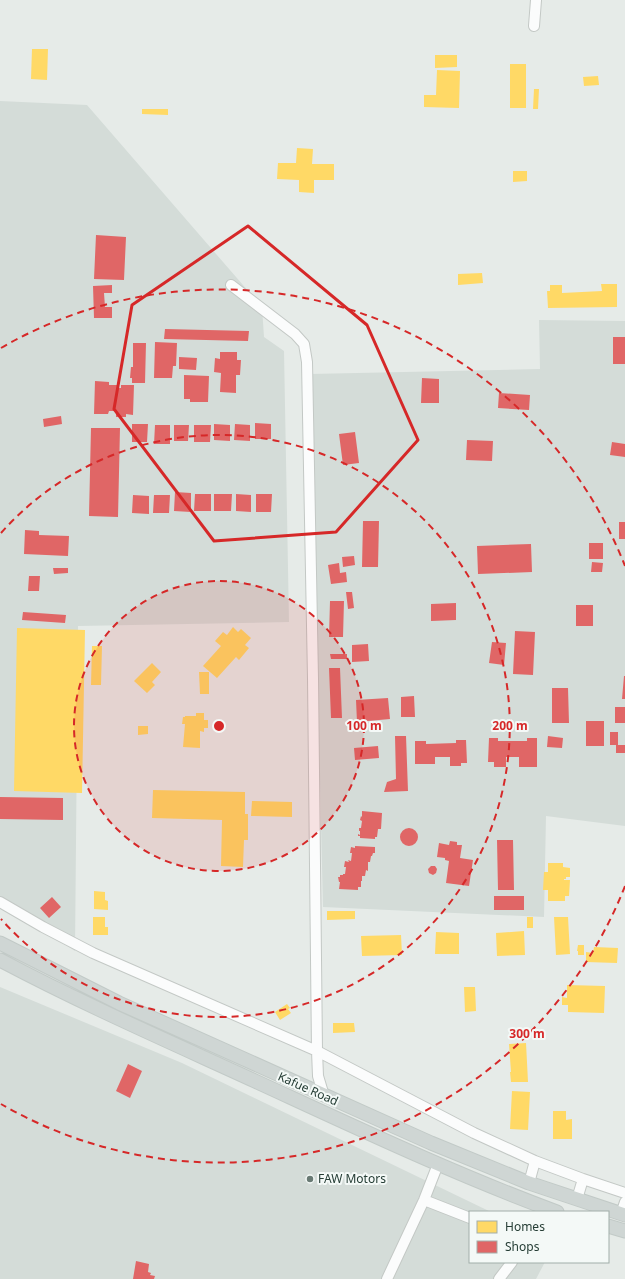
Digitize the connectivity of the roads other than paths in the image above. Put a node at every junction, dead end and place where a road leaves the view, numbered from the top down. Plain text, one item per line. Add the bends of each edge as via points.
1 (536, 0) edge
2 (534, 26) dead end
3 (230, 285) dead end
4 (0, 902) edge
5 (0, 943) edge
6 (0, 960) edge
7 (317, 1050) junction
8 (324, 1096) junction
9 (535, 1161) junction
10 (438, 1164) junction
11 (583, 1179) junction
12 (529, 1183) junction
13 (625, 1193) edge
14 (577, 1199) junction
15 (424, 1200) junction
16 (555, 1211) edge
17 (624, 1211) edge
18 (469, 1218) edge
19 (609, 1226) edge
20 (625, 1230) edge
21 (511, 1263) edge
22 (387, 1279) edge
23 (499, 1279) edge

1 - 2 street
3 - 7 street via 295,334 304,344 307,362
4 - 7 street via 93,953
5 - 8 main road, Kafue Road via 119,1003
6 - 10 main road, Kafue Road via 106,1012
7 - 8 street via 318,1076
7 - 9 street via 474,1133
8 - 12 main road, Kafue Road
9 - 11 street
9 - 12 street
10 - 15 street
10 - 16 main road, Kafue Road
11 - 13 street
11 - 14 street
12 - 14 main road, Kafue Road
14 - 17 main road, Kafue Road
15 - 18 street
15 - 22 street
19 - 20 main road
21 - 23 street

